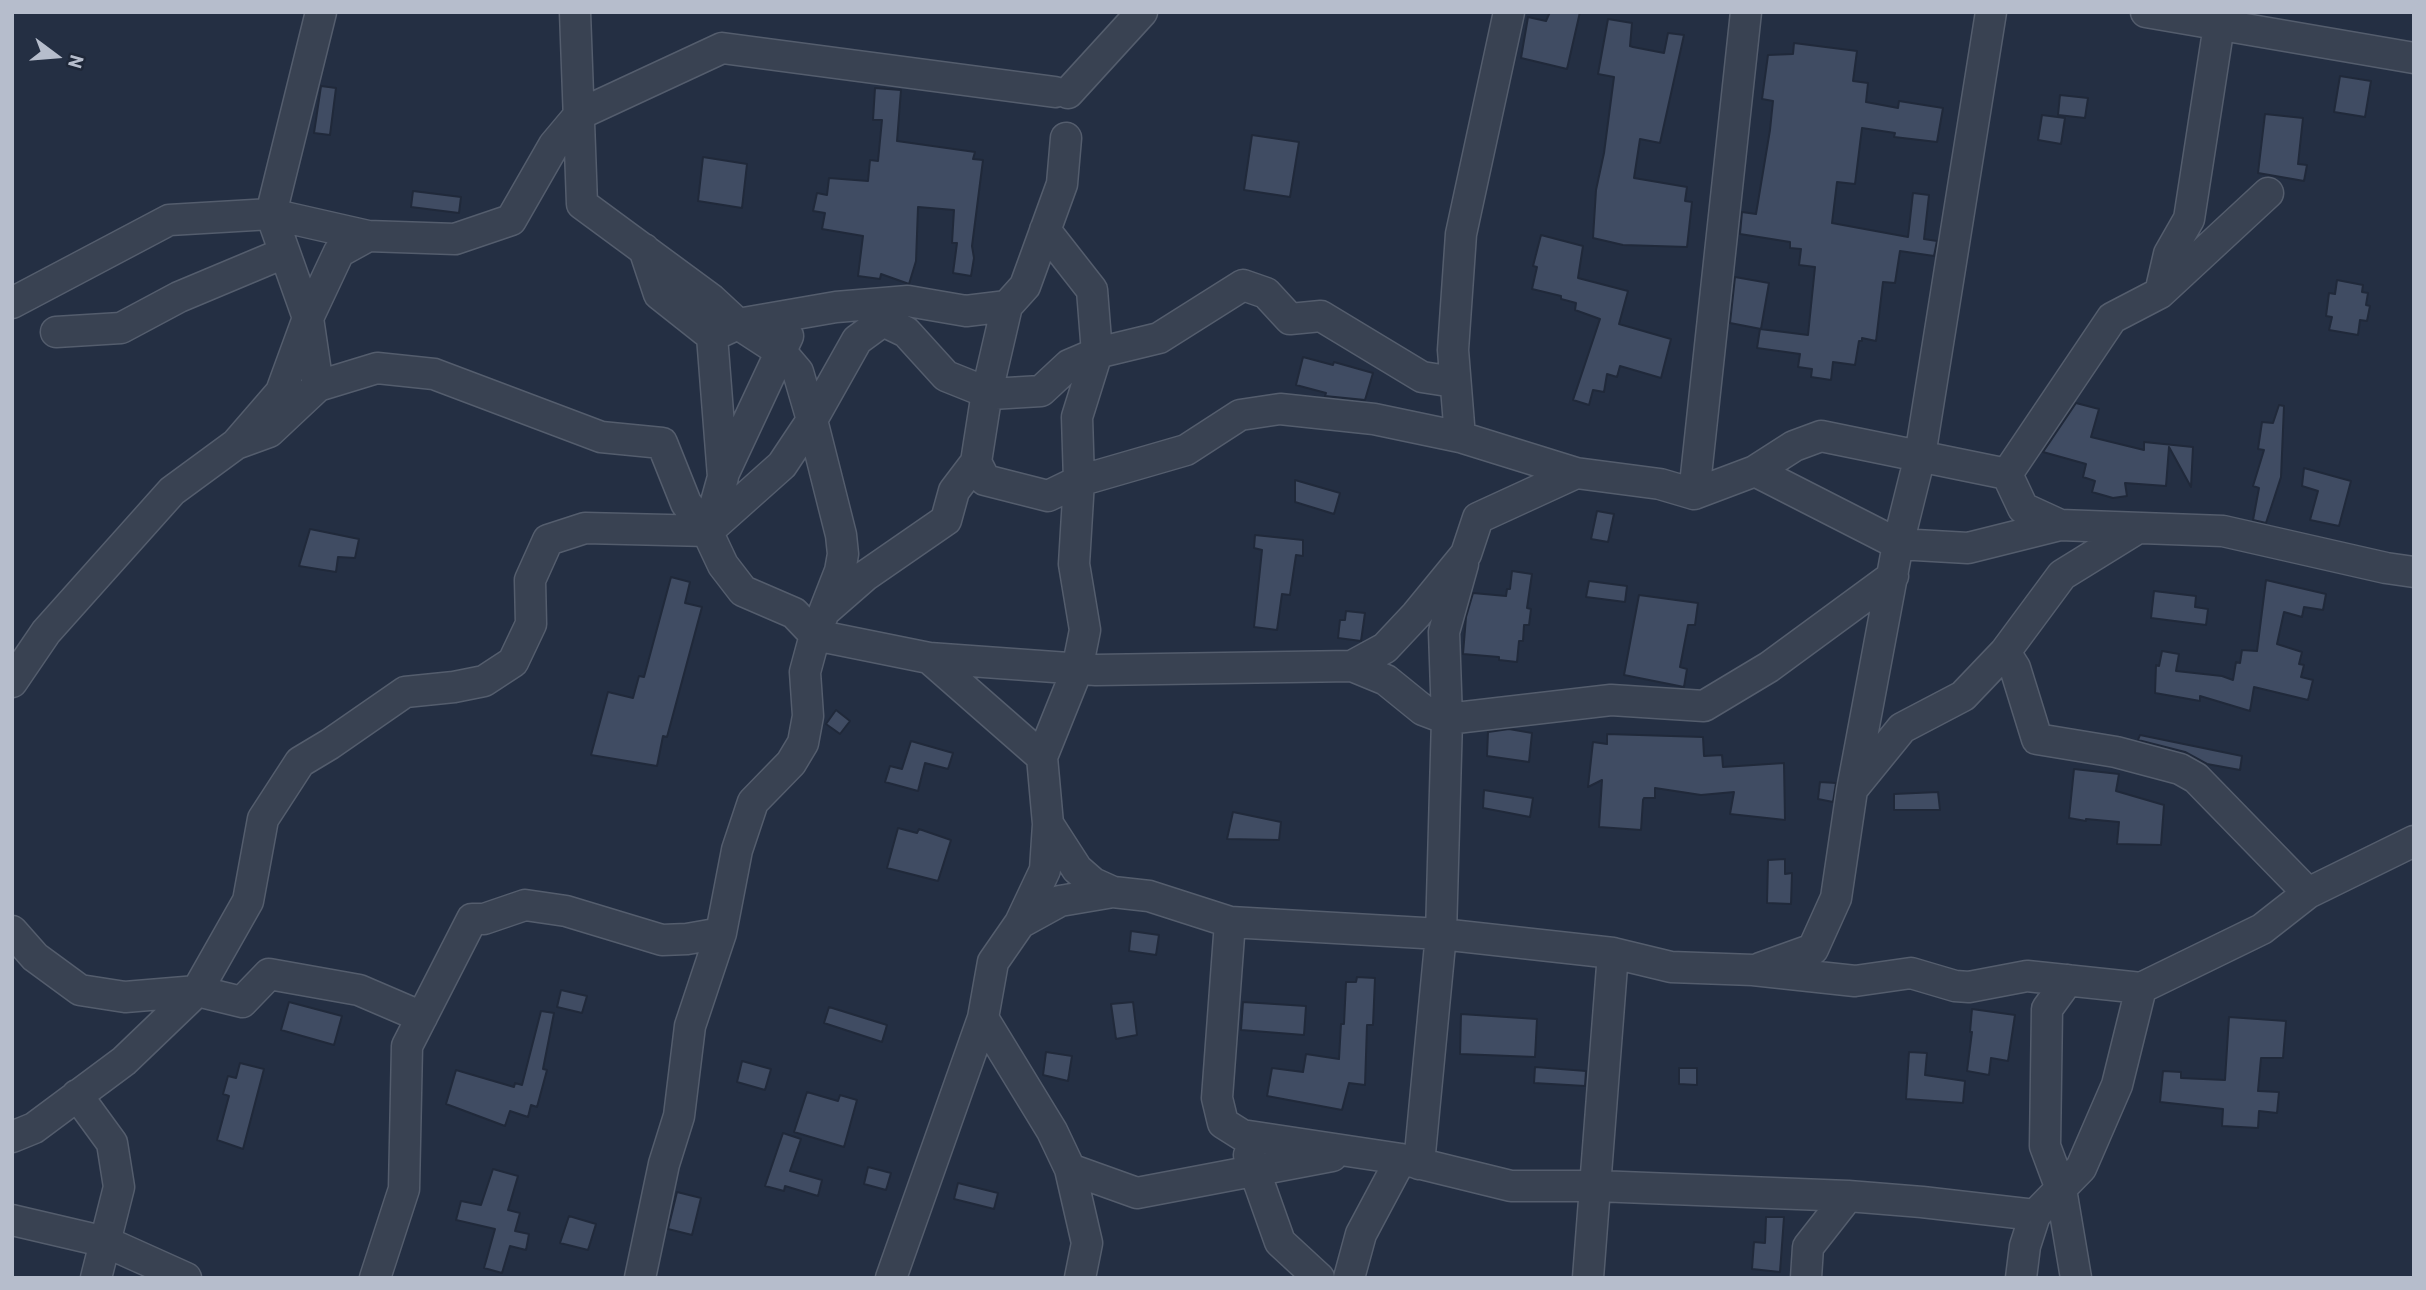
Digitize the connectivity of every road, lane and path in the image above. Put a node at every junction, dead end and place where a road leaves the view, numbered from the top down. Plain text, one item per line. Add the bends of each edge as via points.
1 (321, 12) edge
2 (575, 12) edge
3 (1142, 12) edge
4 (1509, 12) edge
5 (1746, 12) edge
6 (1991, 12) edge
7 (2146, 12) edge
8 (2219, 18) edge
9 (2414, 58) edge
10 (580, 114) junction
11 (1066, 138) dead end
12 (2268, 193) dead end
13 (271, 214) junction
14 (1045, 230) junction
15 (368, 236) junction
16 (285, 253) junction
17 (2160, 293) junction
18 (12, 303) edge
19 (1007, 306) junction
20 (799, 313) junction
21 (307, 318) junction
22 (725, 330) junction
23 (56, 332) dead end
24 (780, 352) junction
25 (1097, 353) junction
26 (1454, 382) junction
27 (318, 386) junction
28 (987, 392) junction
29 (813, 420) junction
30 (1460, 437) junction
31 (236, 444) junction
32 (1920, 456) junction
33 (976, 462) junction
34 (1755, 471) junction
35 (1576, 473) junction
36 (2007, 474) junction
37 (723, 477) junction
38 (1079, 481) junction
39 (1694, 494) junction
40 (2060, 525) junction
41 (2138, 528) junction
42 (708, 531) junction
43 (1898, 544) junction
44 (1466, 554) junction
45 (2414, 572) edge
46 (1893, 576) junction
47 (819, 624) junction
48 (2005, 652) junction
49 (929, 658) junction
50 (1352, 666) junction
51 (1077, 670) junction
52 (12, 682) edge
53 (1447, 719) junction
54 (1042, 757) junction
55 (1852, 790) junction
56 (1048, 824) junction
57 (2414, 841) edge
58 (1113, 892) junction
59 (2308, 893) junction
60 (1230, 922) junction
61 (1020, 923) junction
62 (12, 931) edge
63 (721, 933) junction
64 (1441, 934) junction
65 (1613, 953) junction
66 (1754, 970) junction
67 (2068, 980) junction
68 (2141, 988) junction
69 (197, 991) junction
70 (422, 1017) junction
71 (983, 1018) junction
72 (78, 1095) junction
73 (1242, 1135) junction
74 (12, 1137) edge
75 (1352, 1152) junction
76 (1410, 1162) junction
77 (1070, 1169) junction
78 (1255, 1171) junction
79 (1597, 1186) junction
80 (2061, 1189) junction
81 (1848, 1196) junction
82 (2035, 1215) junction
83 (12, 1220) edge
84 (1592, 1231) junction
85 (106, 1242) junction
86 (96, 1278) edge
87 (186, 1278) edge
88 (375, 1278) edge
89 (640, 1278) edge
90 (891, 1278) edge
91 (1080, 1278) edge
92 (1319, 1278) edge
93 (1349, 1278) edge
94 (1588, 1278) edge
95 (1609, 1278) edge
96 (1806, 1278) edge
97 (2021, 1278) edge
98 (2076, 1278) edge

1 - 13 street
2 - 10 street
3 - 10 street via 1061,92 722,48
4 - 26 street via 1461,234
5 - 39 street
6 - 32 street
7 - 8 street
8 - 9 street
8 - 17 street via 2189,219 2169,254
10 - 15 street via 554,145 511,220 455,239
10 - 22 street via 582,204 711,299
11 - 14 street via 1062,184
12 - 17 street
13 - 15 street
13 - 16 street
13 - 18 street via 169,219
14 - 19 street via 1024,286
14 - 25 street via 1092,289
15 - 21 street via 339,252
16 - 21 street
16 - 23 street via 179,297 121,328
17 - 36 street via 2112,317
19 - 20 street via 966,311 908,302
19 - 28 street
20 - 22 street
20 - 24 street
21 - 27 street
21 - 31 street via 281,392
22 - 24 street
22 - 37 street
24 - 29 street via 798,372
24 - 37 street
25 - 26 street via 1159,338 1243,285 1266,293 1290,319 1321,316 1422,377
25 - 28 street via 1069,365 1041,391
25 - 38 street via 1077,417
26 - 30 street
27 - 31 street via 269,432
27 - 42 street via 377,368 434,373 601,437 662,443 686,503
28 - 29 street via 946,376 906,332 883,321 857,340
28 - 33 street
29 - 42 street via 782,465
29 - 47 street via 843,554
30 - 35 street
30 - 38 street via 1374,419 1280,409 1240,415 1186,450
31 - 52 street via 172,491 46,632
32 - 34 street via 1821,436 1794,446
32 - 36 street
32 - 43 street
33 - 38 street via 985,480 1048,496
33 - 47 street via 954,491 946,520 865,576
34 - 39 street
34 - 43 street
35 - 39 street via 1660,484
35 - 44 street via 1478,518
36 - 40 street via 2023,508
37 - 42 street
38 - 51 street via 1074,564 1085,630
40 - 41 street
40 - 43 street via 1968,548
41 - 45 street via 2223,531
41 - 48 street via 2062,575
42 - 47 street via 723,565 743,591
42 - 69 street via 585,528 548,540 530,580 531,624 513,662 484,681 405,692 300,762 263,819 248,901
43 - 46 street
44 - 50 street via 1385,648
44 - 53 street via 1444,632
46 - 53 street via 1769,667 1704,706 1611,700
46 - 55 street
47 - 49 street
47 - 63 street via 805,672 808,716 803,743 791,763 753,802 737,850
48 - 55 street via 1963,696 1902,728
48 - 59 street via 2015,668 2037,739 2116,752 2180,769 2196,778
49 - 51 street
49 - 54 street
50 - 51 street
50 - 53 street via 1387,680 1423,710
51 - 54 street
53 - 64 street
54 - 56 street
55 - 66 street via 1836,898 1812,949
56 - 58 street via 1077,869
56 - 61 street via 1045,870
57 - 59 street
58 - 60 street via 1149,896
58 - 61 street via 1060,901
59 - 68 street via 2262,929
60 - 64 street
60 - 73 street via 1217,1098 1223,1123
61 - 71 street via 993,962
62 - 69 street via 35,957 80,990 125,997
63 - 70 street via 662,940 566,911 525,905 472,919
63 - 89 street via 690,1026 679,1116
64 - 65 street
64 - 76 street
65 - 66 street via 1671,967
65 - 79 street
66 - 67 street via 1855,981 1910,973 1969,987 2027,976
67 - 68 street
67 - 80 street via 2047,1009 2045,1146
68 - 80 street via 2117,1085 2081,1168
69 - 70 street via 242,1002 269,974 359,990
69 - 72 street via 124,1060
70 - 88 street via 407,1046 404,1189
71 - 77 street
71 - 90 street
72 - 74 street via 34,1128
72 - 85 street via 112,1143 119,1187
73 - 75 street
73 - 78 street
75 - 76 street
75 - 78 street
76 - 79 street via 1511,1186
76 - 93 street via 1362,1234
77 - 78 street via 1137,1193
77 - 91 street via 1087,1243
78 - 92 street via 1280,1242
79 - 81 street
79 - 84 street
80 - 82 street
80 - 98 street
81 - 82 street
81 - 96 street via 1808,1247
82 - 97 street
83 - 85 street
84 - 94 street
84 - 95 street
85 - 86 street
85 - 87 street

